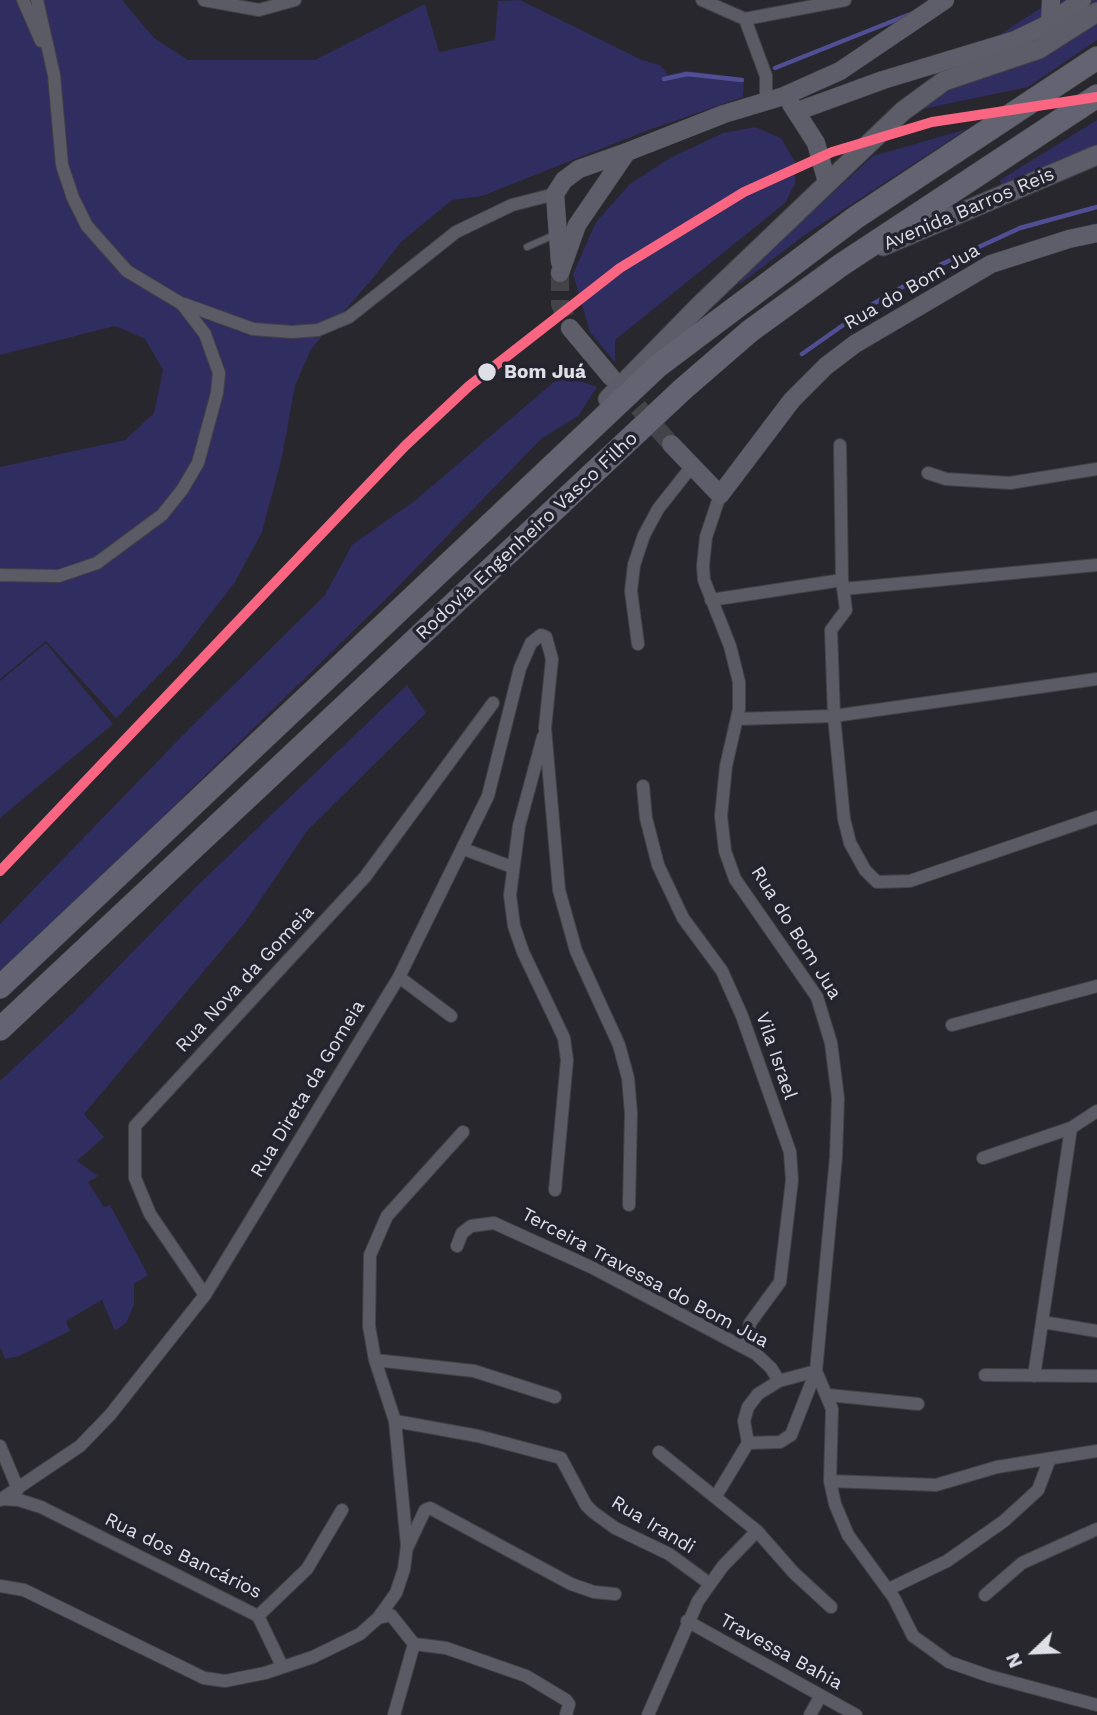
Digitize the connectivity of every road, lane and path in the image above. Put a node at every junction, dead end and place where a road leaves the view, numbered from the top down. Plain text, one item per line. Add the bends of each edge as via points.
1 (23, 0) edge
2 (37, 0) edge
3 (295, 0) edge
4 (702, 0) edge
5 (845, 0) edge
6 (945, 0) edge
7 (1051, 0) edge
8 (1082, 0) edge
9 (212, 1) edge
10 (1097, 12) edge
11 (745, 19) junction
12 (1050, 23) junction
13 (49, 57) junction
14 (1097, 58) edge
15 (765, 76) junction
16 (784, 96) junction
17 (1097, 96) edge
18 (766, 102) junction
19 (798, 111) junction
20 (627, 152) junction
21 (1097, 155) edge
22 (827, 182) junction
23 (555, 194) junction
24 (577, 225) junction
25 (1097, 233) edge
26 (557, 234) junction
27 (527, 247) dead end
28 (841, 265) junction
29 (182, 304) junction
30 (570, 328) tunnel mouth
31 (611, 377) tunnel mouth
32 (671, 444) tunnel mouth
33 (840, 445) dead end
34 (550, 466) junction
35 (692, 466) junction
36 (1097, 469) edge
37 (928, 473) dead end
38 (720, 495) junction
39 (1097, 565) edge
40 (0, 575) edge
41 (843, 584) junction
42 (710, 600) junction
43 (638, 644) dead end
44 (1097, 679) edge
45 (493, 703) dead end
46 (834, 716) junction
47 (737, 719) junction
48 (545, 728) junction
49 (643, 786) dead end
50 (1097, 817) edge
51 (469, 851) dead end
52 (512, 867) junction
53 (399, 977) junction
54 (1097, 986) edge
55 (0, 987) edge
56 (451, 1016) dead end
57 (951, 1025) dead end
58 (0, 1029) edge
59 (1097, 1111) edge
60 (1071, 1128) junction
61 (463, 1132) dead end
62 (983, 1158) dead end
63 (555, 1190) dead end
64 (629, 1205) dead end
65 (457, 1246) dead end
66 (205, 1295) junction
67 (1043, 1322) junction
68 (1097, 1331) edge
69 (745, 1348) junction
70 (375, 1360) junction
71 (816, 1371) junction
72 (985, 1375) dead end
73 (1034, 1376) junction
74 (1097, 1376) edge
75 (779, 1381) junction
76 (828, 1395) junction
77 (555, 1396) dead end
78 (918, 1404) dead end
79 (395, 1421) junction
80 (748, 1443) junction
81 (0, 1446) edge
82 (1097, 1451) edge
83 (659, 1452) dead end
84 (1049, 1461) junction
85 (830, 1481) junction
86 (18, 1489) junction
87 (716, 1496) junction
88 (1, 1500) edge
89 (342, 1510) dead end
90 (1097, 1529) edge
91 (757, 1531) junction
92 (407, 1546) junction
93 (710, 1584) junction
94 (0, 1586) edge
95 (889, 1589) junction
96 (615, 1594) dead end
97 (985, 1595) dead end
98 (831, 1607) dead end
99 (258, 1616) junction
100 (378, 1618) junction
101 (687, 1621) junction
102 (414, 1644) junction
103 (282, 1666) junction
104 (820, 1697) junction
105 (1097, 1705) edge
106 (568, 1710) edge
107 (394, 1715) edge
108 (648, 1715) edge
109 (810, 1715) edge
110 (856, 1715) edge

1 - 13 street
2 - 13 street
3 - 9 street via 259,10
4 - 11 street
5 - 11 street
6 - 16 street via 841,71
7 - 12 street
8 - 12 street
10 - 22 main road via 1040,49 944,81 902,111
11 - 15 street
12 - 19 street via 1015,40
13 - 29 street via 62,165 87,226 127,271
14 - 34 highway, Rodovia Engenheiro Vasco Filho via 855,218 769,281 659,366
15 - 16 street
15 - 18 street
16 - 18 street
16 - 19 street
17 - 28 highway, Rodovia Engenheiro Vasco Filho
18 - 20 street
19 - 22 street via 816,143
20 - 23 street via 579,169
20 - 24 street
21 - 28 main road, Avenida Barros Reis
22 - 34 main road via 645,360
23 - 26 street
23 - 29 street via 512,205 456,232 349,317 318,330 253,329
24 - 26 lane
24 - 26 street via 560,271
25 - 38 street, Rua do Bom Jua via 991,264 855,344 792,400
26 - 27 lane
28 - 58 highway, Rodovia Engenheiro Vasco Filho via 750,331 682,389
29 - 40 street via 205,334 219,373 205,443 182,490 162,515 97,563 59,576
30 - 31 street
32 - 35 street
33 - 41 street
34 - 55 highway, Rodovia Engenheiro Vasco Filho
35 - 38 street
35 - 43 street via 658,509 634,565 631,591
36 - 37 street via 1010,483 946,479
38 - 42 street, Rua do Bom Jua via 703,552
39 - 41 street
41 - 42 street
41 - 46 street via 846,610 831,630
42 - 47 street, Rua do Bom Jua via 735,664 740,696
44 - 46 street
45 - 66 street, Rua Nova da Gomeia via 365,877 135,1126 135,1178 150,1214
46 - 47 street
46 - 50 street via 850,843 877,882 910,881
47 - 71 street, Rua do Bom Jua via 721,816 725,851 735,879 817,997 831,1043 838,1098
48 - 52 street
48 - 53 street, Rua Direta da Gomeia via 551,649 541,635 531,643 520,668 488,796
48 - 64 street via 559,890 576,951 619,1045 628,1078
49 - 69 street, Vila Israel via 658,865 683,918 722,971 790,1152 792,1180 780,1282 750,1323
51 - 52 street
52 - 63 street via 514,926 564,1038
53 - 56 street
53 - 66 street, Rua Direta da Gomeia
54 - 57 street
59 - 60 street
60 - 62 street
60 - 67 street
61 - 70 street via 387,1216 370,1255 367,1299
65 - 69 street, Terceira Travessa do Bom Jua via 471,1226 494,1223
66 - 86 street, Rua Direta da Gomeia via 110,1415 80,1446
67 - 68 street
67 - 73 street
69 - 75 street, Terceira Travessa do Bom Jua via 765,1361
70 - 77 street via 474,1371
70 - 79 street
71 - 75 street
71 - 76 street
71 - 80 street, Rua do Bom Jua via 791,1435 780,1442
72 - 73 street
73 - 74 street
75 - 80 street via 758,1394 748,1407 744,1422
76 - 78 street
76 - 85 street via 832,1409
79 - 92 street
79 - 93 street, Rua Irandi via 561,1458 593,1512 669,1554
80 - 87 street
81 - 86 street
82 - 84 street
83 - 87 street
84 - 85 street via 997,1467 936,1485
84 - 95 street via 1038,1490 1004,1521 947,1561
85 - 95 street via 848,1535
86 - 88 street, Rua Direta da Gomeia
87 - 91 street
88 - 99 street, Rua dos Bancários via 41,1507
89 - 99 street, Rua dos Bancários via 307,1569
90 - 97 street via 1022,1563
91 - 93 street
91 - 98 street
92 - 96 street via 430,1508 571,1584
92 - 100 street via 396,1593
93 - 101 street
94 - 103 street via 24,1590 204,1678 225,1681
95 - 105 street via 913,1636 942,1658 989,1676
99 - 103 street
100 - 102 street via 391,1615
100 - 103 street via 339,1646
101 - 104 street, Travessa Bahia
101 - 108 street
102 - 106 street via 446,1648 526,1676
102 - 107 street
104 - 109 street
104 - 110 street, Travessa Bahia

